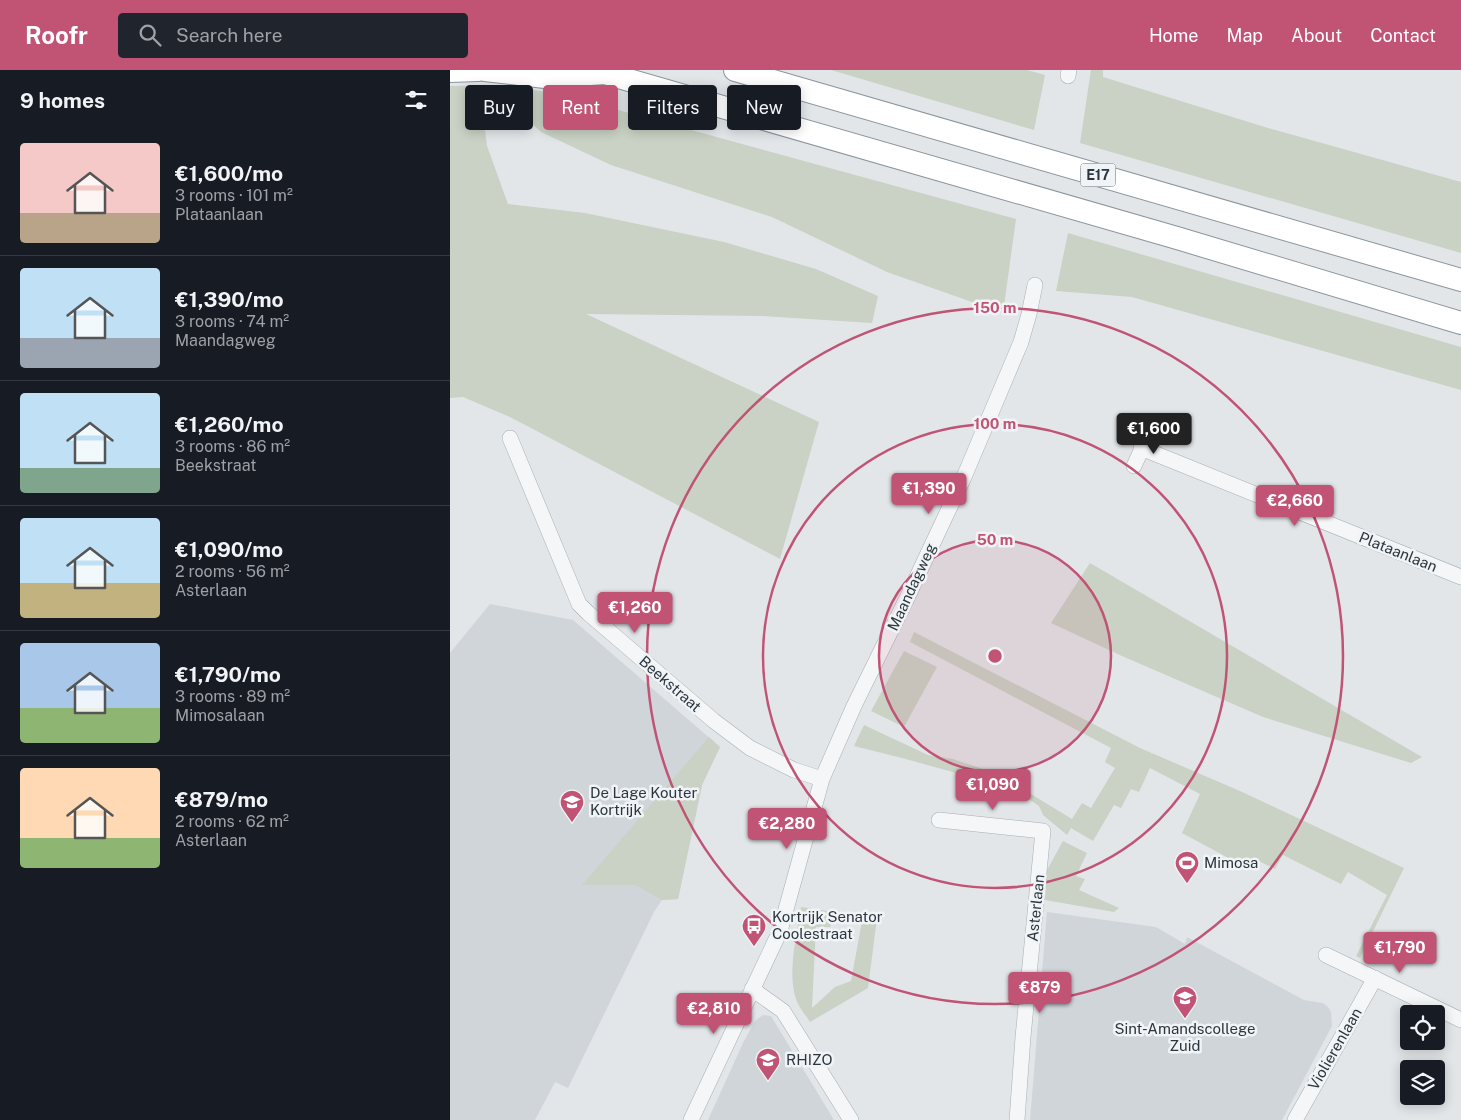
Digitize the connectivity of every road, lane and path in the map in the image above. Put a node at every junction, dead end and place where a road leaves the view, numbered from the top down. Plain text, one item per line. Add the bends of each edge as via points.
1 (478, 70) edge
2 (485, 70) edge
3 (735, 70) edge
4 (450, 71) edge
5 (600, 72) edge
6 (1461, 280) edge
7 (1035, 285) dead end
8 (1461, 323) edge
9 (1149, 433) dead end
10 (510, 438) dead end
11 (1141, 448) junction
12 (1134, 466) dead end
13 (1461, 577) edge
14 (822, 779) junction
15 (939, 820) dead end
16 (1326, 955) dead end
17 (1375, 978) junction
18 (752, 990) junction
19 (1461, 1020) edge
20 (691, 1120) edge
21 (851, 1120) edge
22 (1017, 1120) edge
23 (1295, 1120) edge

1 - 4 highway
2 - 5 highway via 545,77
3 - 6 highway, E17
5 - 8 highway, E17
7 - 14 street, Maandagweg via 1021,342 978,443
9 - 11 street
10 - 14 street, Beekstraat via 579,604 714,721 750,748 794,770
11 - 12 street
11 - 13 street, Plataanlaan
14 - 18 street via 784,920
15 - 22 street, Asterlaan via 1044,831
16 - 17 street
17 - 19 street
17 - 23 street, Violierenlaan
18 - 20 street
18 - 21 street via 783,1011

